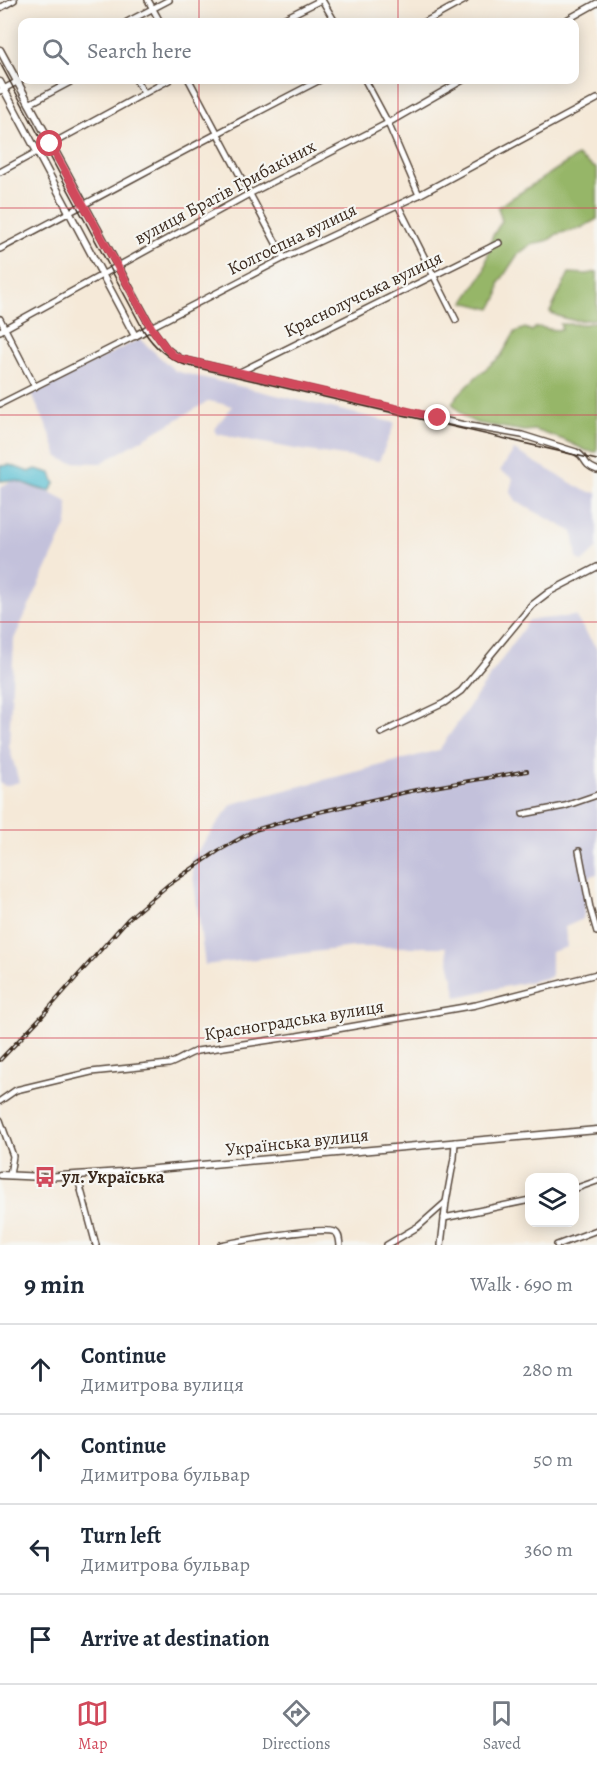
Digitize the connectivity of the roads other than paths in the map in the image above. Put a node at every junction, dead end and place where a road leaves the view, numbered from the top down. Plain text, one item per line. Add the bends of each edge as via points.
1 (14, 0) edge
2 (148, 0) edge
3 (169, 0) edge
4 (321, 0) edge
5 (465, 0) edge
6 (597, 3) edge
7 (0, 8) edge
8 (153, 8) junction
9 (134, 18) edge
10 (158, 18) edge
11 (284, 18) edge
12 (332, 18) edge
13 (432, 18) edge
14 (570, 18) edge
15 (0, 51) edge
16 (18, 77) edge
17 (18, 81) edge
18 (22, 84) edge
19 (66, 84) edge
20 (138, 84) edge
21 (161, 84) edge
22 (191, 84) edge
23 (312, 84) edge
24 (368, 84) edge
25 (456, 84) edge
26 (1, 87) edge
27 (144, 93) junction
28 (597, 99) edge
29 (29, 104) junction
30 (387, 123) junction
31 (218, 132) junction
32 (50, 144) junction
33 (37, 152) junction
34 (0, 172) edge
35 (251, 194) junction
36 (419, 195) junction
37 (398, 205) junction
38 (84, 206) junction
39 (70, 213) junction
40 (499, 243) dead end
41 (0, 249) edge
42 (284, 258) junction
43 (118, 267) junction
44 (103, 275) junction
45 (434, 276) junction
46 (0, 319) edge
47 (456, 320) dead end
48 (151, 327) junction
49 (2, 330) edge
50 (135, 336) junction
51 (240, 372) junction
52 (35, 387) junction
53 (0, 404) edge
54 (597, 470) edge
55 (597, 567) edge
56 (381, 733) dead end
57 (597, 795) edge
58 (523, 814) dead end
59 (579, 851) dead end
60 (597, 907) edge
61 (590, 908) junction
62 (597, 932) edge
63 (597, 974) edge
64 (0, 1101) edge
65 (0, 1120) edge
66 (597, 1130) edge
67 (455, 1142) junction
68 (0, 1174) edge
69 (10, 1175) junction
70 (77, 1175) junction
71 (597, 1181) edge
72 (579, 1187) edge
73 (525, 1201) edge
74 (446, 1202) junction
75 (444, 1218) junction
76 (597, 1230) edge
77 (96, 1245) edge
78 (221, 1245) edge
79 (340, 1245) edge
80 (387, 1245) edge
81 (441, 1245) edge
82 (557, 1245) edge

1 - 7 street
2 - 8 street
3 - 8 street
4 - 11 street
4 - 12 street
5 - 13 street
6 - 14 street
8 - 9 street
8 - 10 street
15 - 16 street
17 - 26 street
18 - 29 street
19 - 29 street
20 - 27 street
21 - 27 street
22 - 31 street
23 - 31 street
24 - 30 street
25 - 30 street, вулиця Братів Грибакіних
26 - 33 street
27 - 32 street
28 - 36 street, Колгоспна вулиця
29 - 32 street
30 - 35 street, вулиця Братів Грибакіних
30 - 36 street
31 - 35 street
31 - 38 street
32 - 33 street
32 - 38 street
33 - 34 street
33 - 39 street
35 - 42 street
35 - 43 street, вулиця Братів Грибакіних
36 - 37 street, Колгоспна вулиця
37 - 42 street, Колгоспна вулиця
37 - 45 street
38 - 39 street
38 - 43 street
39 - 41 street
39 - 44 street
40 - 45 street, Краснолучська вулиця
42 - 48 street, Колгоспна вулиця
43 - 44 street, вулиця Братів Грибакіних
43 - 48 street
44 - 49 street, вулиця Братів Грибакіних
44 - 50 street
45 - 47 street
45 - 51 street, Краснолучська вулиця
46 - 49 street
48 - 50 street, Колгоспна вулиця
48 - 51 street via 173,355
49 - 52 street
50 - 52 street, Колгоспна вулиця
51 - 54 street via 530,437 580,454 587,465
52 - 53 street, Колгоспна вулиця
55 - 56 street via 532,604 461,691
57 - 58 street
59 - 61 street
60 - 61 street
61 - 62 street
63 - 64 street, Красноградська вулиця via 476,1005 197,1051 169,1064 90,1072 16,1090
65 - 69 street via 14,1156
66 - 67 street, Українська вулиця
67 - 70 street, Українська вулиця
67 - 74 street
68 - 69 street, Українська вулиця
69 - 70 street, Українська вулиця
70 - 77 street
71 - 72 street
73 - 75 street
74 - 75 street
74 - 80 street via 419,1226
75 - 81 street
76 - 82 street
78 - 79 street via 316,1230 334,1232

